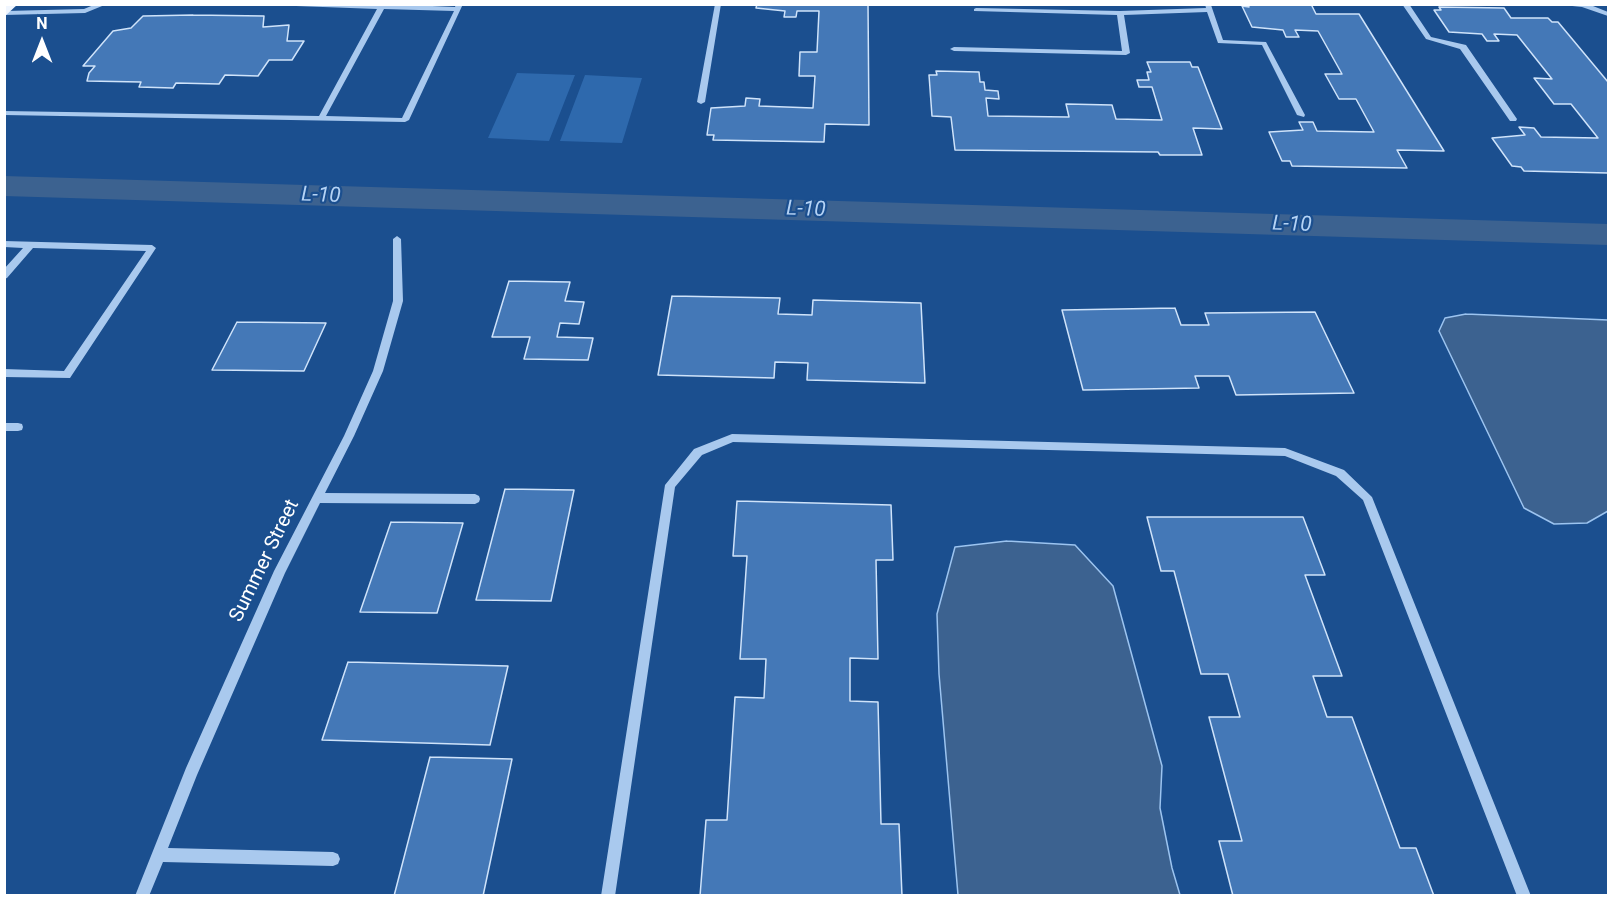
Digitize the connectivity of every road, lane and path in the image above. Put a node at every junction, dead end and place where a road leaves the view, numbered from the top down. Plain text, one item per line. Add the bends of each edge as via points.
1 (14, 4) edge
2 (104, 4) edge
3 (296, 4) edge
4 (718, 4) edge
5 (1405, 4) edge
6 (1556, 4) edge
7 (315, 5) edge
8 (382, 6) edge
9 (459, 7) edge
10 (1209, 7) edge
11 (976, 10) dead end
12 (1120, 12) junction
13 (5, 13) edge
14 (1608, 14) edge
15 (954, 49) dead end
16 (701, 102) dead end
17 (4, 113) edge
18 (1301, 115) dead end
19 (321, 119) junction
20 (1513, 119) dead end
21 (397, 239) dead end
22 (4, 244) edge
23 (30, 244) junction
24 (4, 276) edge
25 (4, 373) edge
26 (4, 427) edge
27 (18, 427) dead end
28 (317, 498) junction
29 (475, 499) dead end
30 (158, 855) junction
31 (333, 859) dead end
32 (142, 896) edge
33 (608, 896) edge
34 (1524, 896) edge

1 - 13 main road
2 - 13 street via 85,12
3 - 7 street
4 - 16 street
5 - 20 street via 1428,38 1463,47
6 - 14 street via 1583,5
7 - 8 street
8 - 9 street
8 - 19 street
9 - 19 street via 405,120
10 - 12 street
10 - 18 street via 1220,42 1264,43
11 - 12 street
12 - 15 street via 1126,53
17 - 19 street
21 - 28 street, Summer Street via 398,301 378,371
22 - 23 street
23 - 24 street
23 - 25 street via 152,248 67,375
26 - 27 street
28 - 29 street
28 - 30 street, Summer Street via 280,571
30 - 31 street
30 - 32 street, Summer Street
33 - 34 street via 670,485 698,452 732,438 1285,452 1340,472 1367,497

